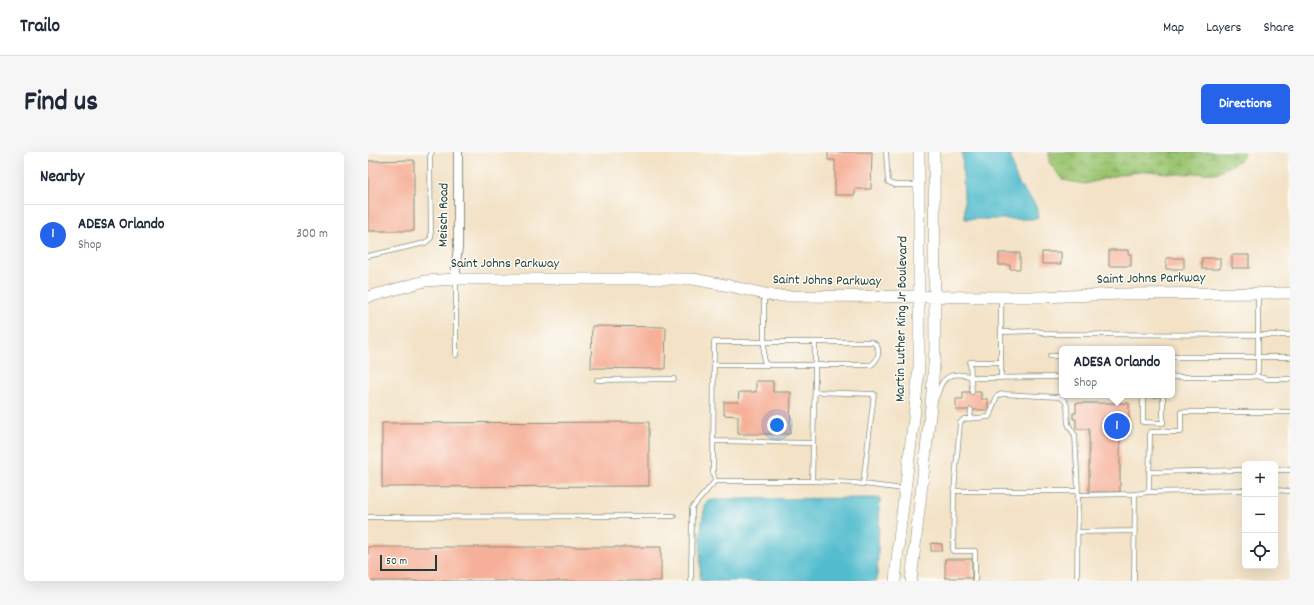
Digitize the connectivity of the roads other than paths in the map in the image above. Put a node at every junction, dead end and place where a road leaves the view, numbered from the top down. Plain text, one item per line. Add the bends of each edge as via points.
1 (431, 152) edge
2 (458, 152) edge
3 (886, 152) edge
4 (919, 152) edge
5 (933, 155) edge
6 (919, 185) junction
7 (368, 256) edge
8 (456, 279) junction
9 (1258, 293) junction
10 (1290, 293) edge
11 (764, 294) junction
12 (368, 297) edge
13 (920, 297) junction
14 (935, 297) junction
15 (1001, 297) junction
16 (1001, 332) junction
17 (1258, 335) junction
18 (1290, 335) edge
19 (764, 342) junction
20 (815, 342) junction
21 (456, 355) dead end
22 (1050, 356) dead end
23 (1059, 356) edge
24 (1175, 357) edge
25 (1258, 357) junction
26 (1290, 357) edge
27 (1001, 362) junction
28 (714, 365) junction
29 (771, 365) junction
30 (815, 365) junction
31 (970, 376) junction
32 (1256, 376) junction
33 (1059, 377) edge
34 (1175, 377) edge
35 (1001, 378) junction
36 (674, 379) dead end
37 (1290, 379) edge
38 (597, 380) dead end
39 (815, 392) junction
40 (972, 392) dead end
41 (1059, 397) edge
42 (1062, 398) edge
43 (1143, 398) edge
44 (1163, 398) edge
45 (932, 406) junction
46 (971, 410) dead end
47 (1290, 412) edge
48 (970, 418) junction
49 (714, 441) junction
50 (813, 443) junction
51 (1242, 470) edge
52 (1278, 470) edge
53 (1290, 470) edge
54 (1149, 472) junction
55 (923, 473) junction
56 (715, 481) junction
57 (812, 481) junction
58 (863, 484) junction
59 (906, 486) junction
60 (1242, 490) edge
61 (1278, 490) edge
62 (954, 491) junction
63 (1290, 491) edge
64 (1149, 492) junction
65 (1078, 493) junction
66 (1135, 494) junction
67 (674, 516) dead end
68 (368, 517) edge
69 (1135, 531) junction
70 (1077, 532) junction
71 (691, 581) edge
72 (895, 581) edge
73 (911, 581) edge
74 (975, 581) edge
75 (1077, 581) edge
76 (1134, 581) edge

1 - 7 lane via 431,238 424,244
2 - 8 street, Meisch Road
3 - 6 lane via 888,182 894,185
4 - 6 street, Martin Luther King Jr Boulevard
5 - 14 street
6 - 13 street, Martin Luther King Jr Boulevard
8 - 11 street, Saint Johns Parkway via 693,279
8 - 12 street, Saint Johns Parkway via 424,281
8 - 21 lane
9 - 10 street, Saint Johns Parkway
9 - 15 street, Saint Johns Parkway
9 - 17 lane
11 - 13 street, Saint Johns Parkway
11 - 19 lane
13 - 14 street, Saint Johns Parkway
13 - 59 street, Martin Luther King Jr Boulevard via 919,366
14 - 15 street, Saint Johns Parkway
14 - 45 street
15 - 16 lane
16 - 17 lane
16 - 27 lane
17 - 18 lane
17 - 25 lane
19 - 20 lane
19 - 28 lane via 714,342
19 - 29 lane via 764,361
20 - 30 lane
20 - 30 lane via 872,342 878,347 878,358 871,365
22 - 23 lane
24 - 25 lane
25 - 26 lane
25 - 32 lane
27 - 31 lane via 970,362
27 - 35 lane
28 - 29 lane
28 - 49 lane
29 - 30 lane
30 - 39 lane
31 - 35 lane
31 - 40 lane
31 - 45 lane via 955,374 946,377
32 - 34 lane
32 - 37 lane via 1267,379
33 - 35 lane
36 - 38 lane
39 - 50 lane
39 - 58 lane via 874,394
41 - 48 lane via 1002,394 997,396 989,417
42 - 65 lane via 1067,403 1068,422 1074,435
43 - 44 lane via 1143,422 1163,422
45 - 55 street
46 - 48 lane
47 - 54 lane via 1181,412 1181,432 1150,432
48 - 62 lane via 960,423
49 - 50 lane
49 - 56 lane
50 - 57 lane
51 - 54 lane
52 - 53 lane
54 - 64 lane
55 - 59 street
55 - 73 street
56 - 57 lane
56 - 71 lane via 692,508
57 - 58 lane
58 - 59 lane
59 - 72 street, Martin Luther King Jr Boulevard
60 - 64 lane
61 - 63 lane
62 - 65 lane
62 - 74 lane via 953,551 975,551
64 - 66 lane
65 - 66 lane
65 - 70 lane
66 - 69 lane
67 - 68 lane
69 - 70 lane
69 - 76 lane
70 - 75 lane

